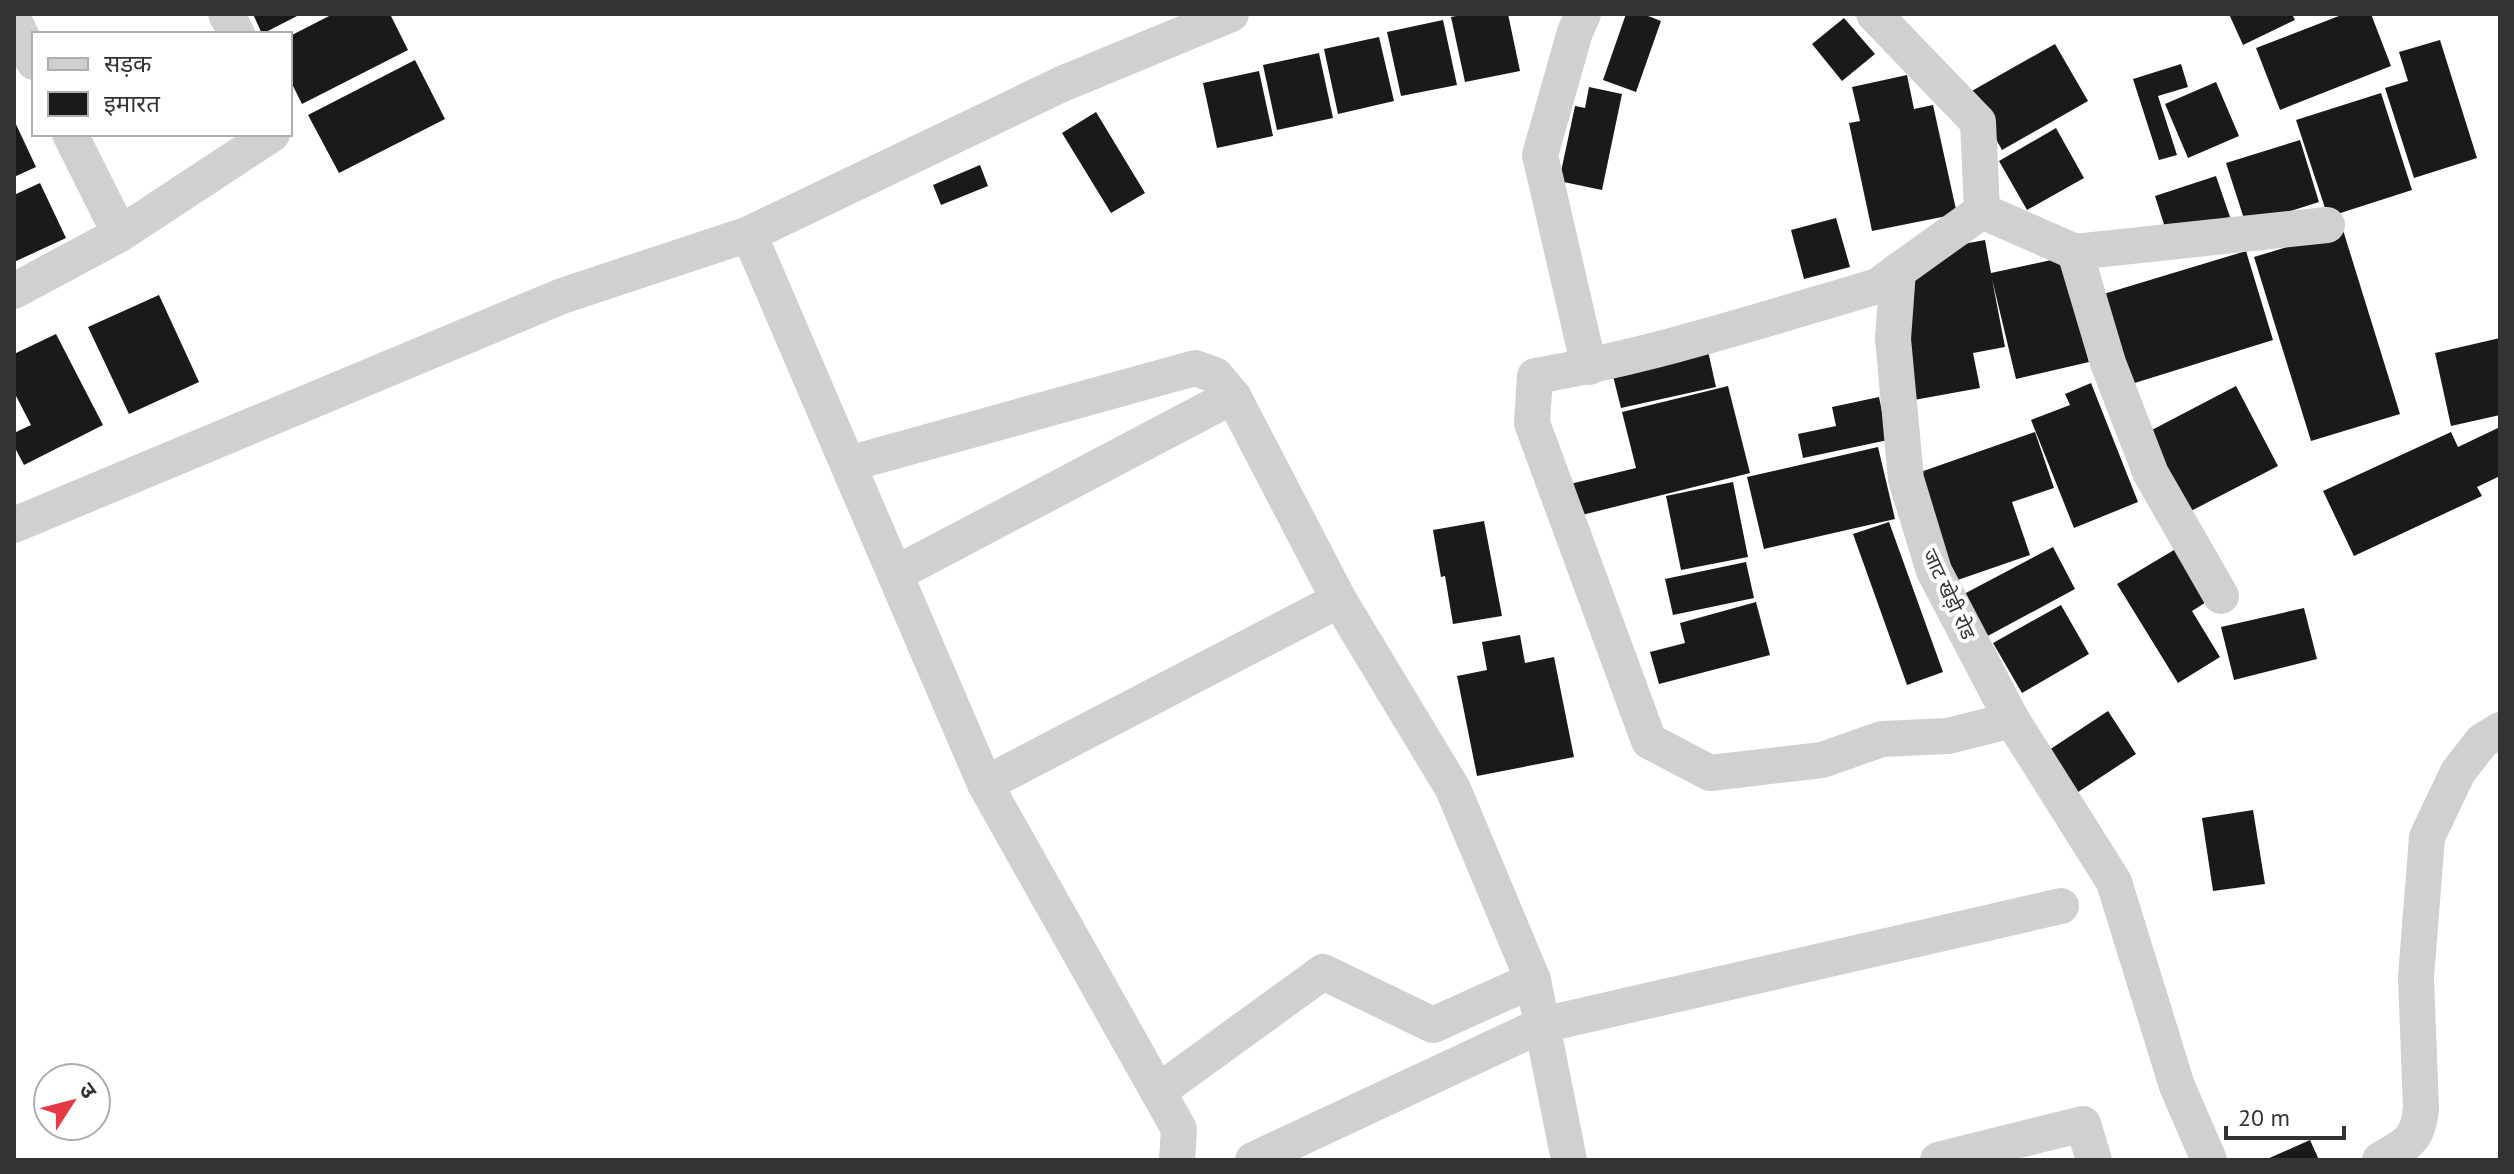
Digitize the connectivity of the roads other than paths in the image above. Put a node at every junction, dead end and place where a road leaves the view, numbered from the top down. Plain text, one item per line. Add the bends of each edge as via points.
1 (226, 14) edge
2 (1231, 14) edge
3 (1583, 14) edge
4 (1874, 14) edge
5 (14, 21) edge
6 (236, 32) edge
7 (32, 58) edge
8 (71, 136) edge
9 (269, 136) edge
10 (1982, 211) junction
11 (2327, 225) dead end
12 (120, 234) junction
13 (749, 234) junction
14 (2075, 252) junction
15 (1898, 271) junction
16 (14, 291) edge
17 (1589, 367) junction
18 (1233, 396) junction
19 (848, 464) junction
20 (14, 525) edge
21 (895, 574) junction
22 (2221, 596) dead end
23 (1339, 600) junction
24 (2012, 720) junction
25 (2500, 730) edge
26 (985, 784) junction
27 (2061, 906) dead end
28 (1533, 980) junction
29 (1542, 1025) junction
30 (1159, 1091) junction
31 (1177, 1160) edge
32 (1253, 1160) edge
33 (1569, 1160) edge
34 (1938, 1160) edge
35 (2094, 1160) edge
36 (2209, 1160) edge
37 (2380, 1160) edge

1 - 6 street
2 - 13 street via 1062,84
3 - 17 street via 1540,155
4 - 10 street via 1978,122
5 - 7 street
8 - 12 street
9 - 12 street
10 - 14 street
10 - 15 street
11 - 14 street
12 - 16 street
13 - 19 street
13 - 20 street via 562,296
14 - 22 street via 2108,363 2151,474
15 - 17 street via 1878,286
15 - 24 street, जाट खेड़ी रोड via 1893,339 1906,479 1934,571
17 - 24 street via 1535,376 1532,423 1649,741 1710,773 1822,760 1882,739 1948,736
18 - 19 street via 1215,375 1195,368
18 - 21 street
18 - 23 street
19 - 21 street
21 - 26 street
23 - 26 street
23 - 28 street via 1453,789
24 - 36 street, जाट खेड़ी रोड via 2114,882 2177,1086
25 - 37 street via 2482,741 2458,772 2427,837 2416,977 2419,1126 2412,1141
26 - 30 street
27 - 29 street
28 - 29 street
28 - 30 street via 1433,1025 1323,972
29 - 32 street
29 - 33 street
30 - 31 street via 1179,1129
34 - 35 street via 2083,1124

